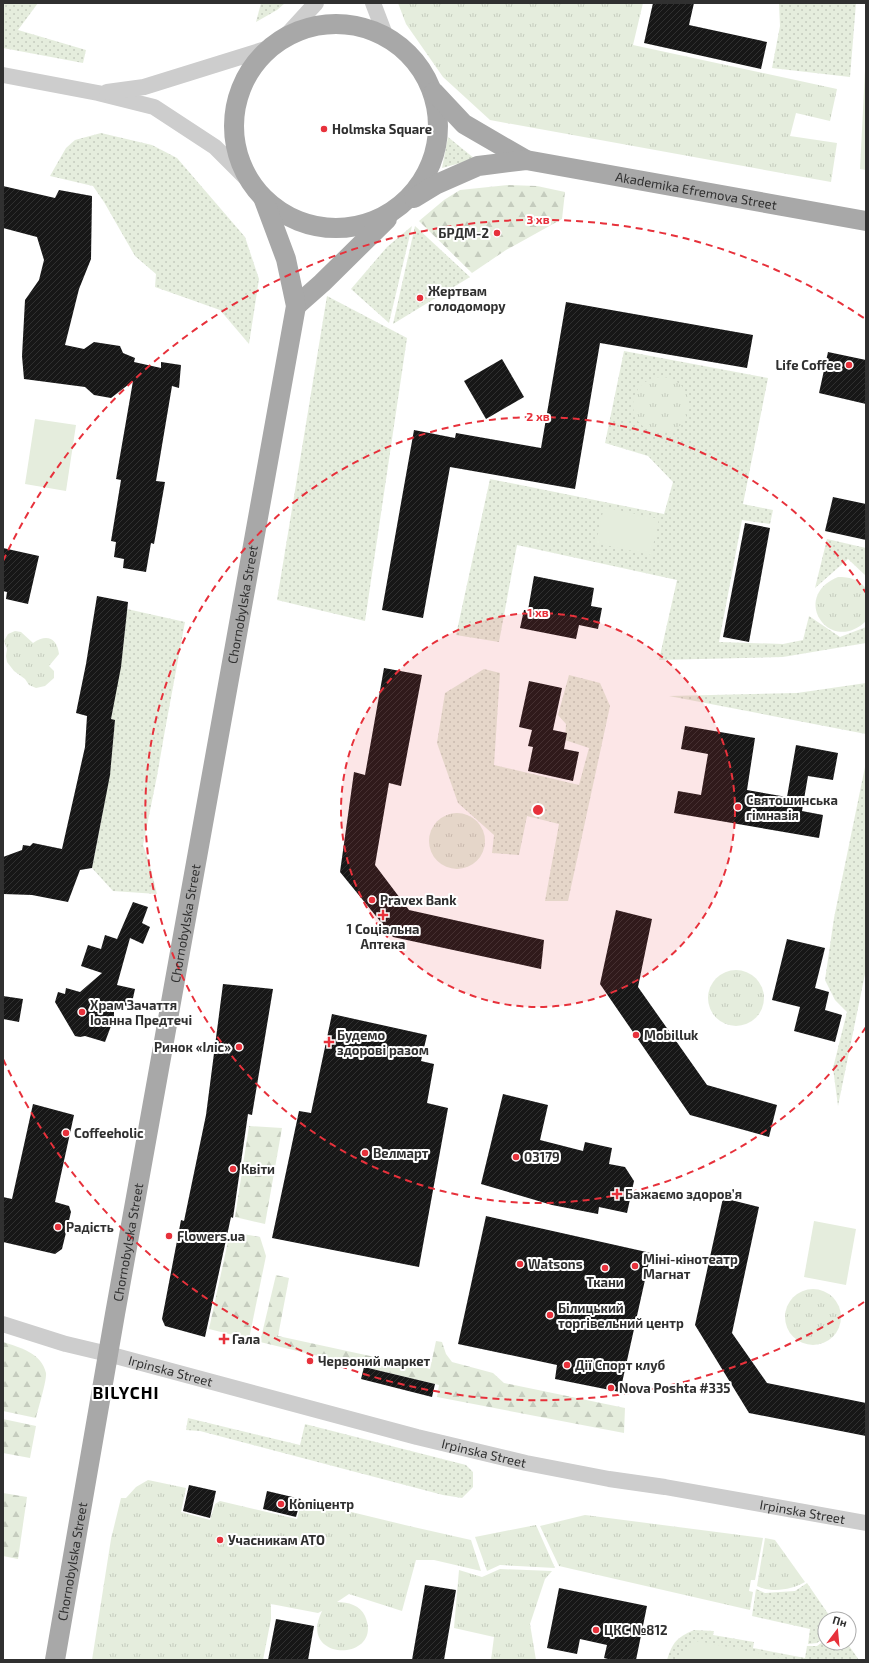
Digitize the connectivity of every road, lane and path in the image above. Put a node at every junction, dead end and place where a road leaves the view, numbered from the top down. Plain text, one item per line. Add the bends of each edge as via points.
1 (316, 3) edge
2 (373, 3) edge
3 (386, 37) junction
4 (277, 43) junction
5 (3, 75) edge
6 (432, 90) junction
7 (98, 93) junction
8 (526, 160) junction
9 (247, 178) junction
10 (264, 200) junction
11 (399, 208) junction
12 (866, 221) edge
13 (296, 306) junction
14 (3, 1324) edge
15 (108, 1354) junction
16 (866, 1523) edge
17 (55, 1660) edge

1 - 4 street
2 - 3 street
3 - 4 main road via 353,25 332,24 318,25
3 - 6 main road via 413,58
4 - 7 street via 144,86
4 - 9 main road via 248,72 236,101 233,133 240,164
5 - 7 street
6 - 8 main road, Akademika Efremova Street via 464,124
6 - 11 main road via 439,122 435,155 421,184
7 - 9 street via 154,107 215,146
8 - 11 main road, Akademika Efremova Street via 478,166 437,184
8 - 12 main road, Akademika Efremova Street
9 - 10 main road
10 - 11 main road via 287,217 315,227 344,229 373,223
10 - 13 main road via 286,259
11 - 13 main road
13 - 15 main road, Chornobylska Street
14 - 15 street, Irpinska Street
15 - 16 street, Irpinska Street via 417,1437 526,1462 609,1479
15 - 17 main road, Chornobylska Street

